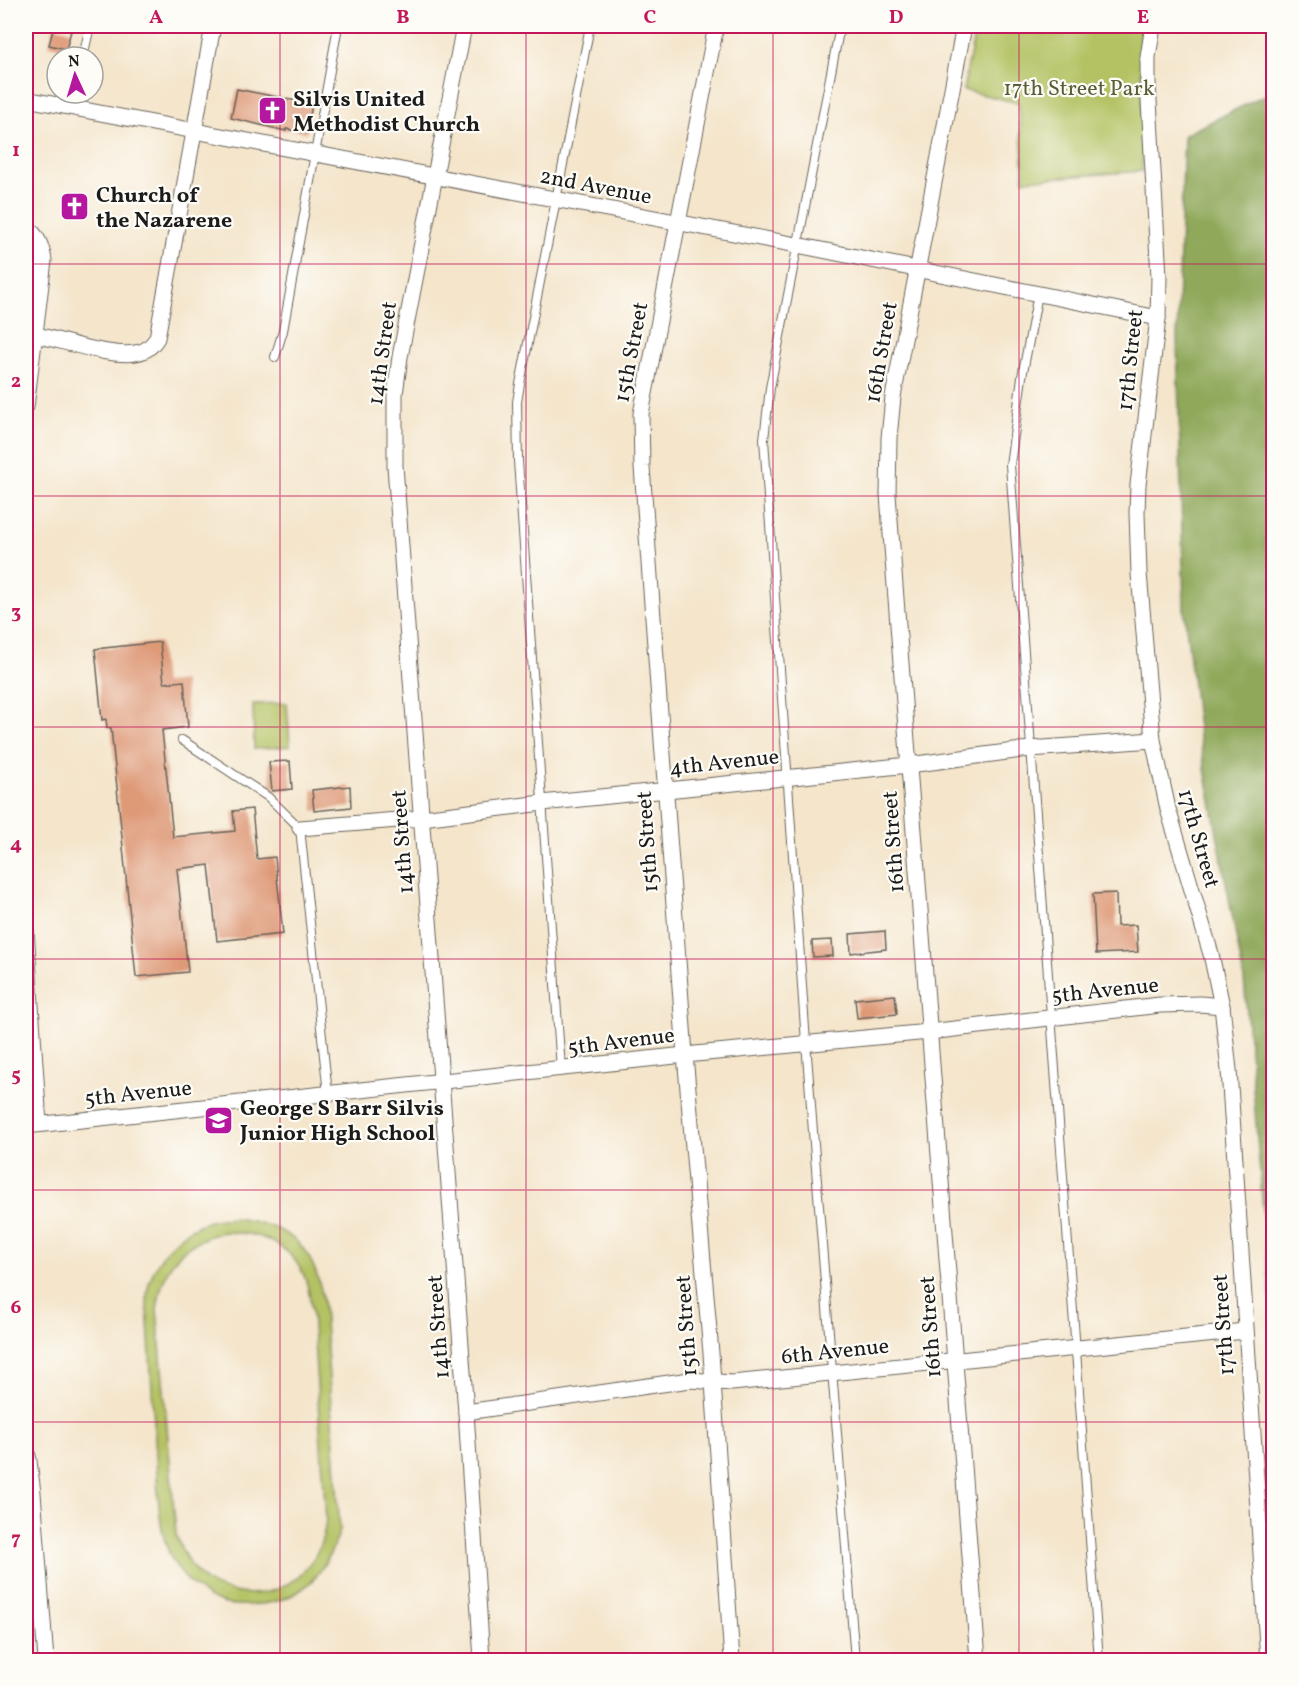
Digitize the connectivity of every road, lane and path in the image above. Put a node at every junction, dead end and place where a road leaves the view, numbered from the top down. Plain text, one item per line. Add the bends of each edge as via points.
1 (90, 26) edge
2 (213, 26) edge
3 (338, 26) edge
4 (464, 26) edge
5 (590, 26) edge
6 (716, 26) edge
7 (840, 26) edge
8 (964, 26) edge
9 (1153, 26) edge
10 (86, 45) edge
11 (26, 99) edge
12 (74, 105) edge
13 (73, 109) junction
14 (193, 131) junction
15 (314, 154) junction
16 (434, 177) junction
17 (557, 201) junction
18 (678, 224) junction
19 (26, 227) edge
20 (797, 245) junction
21 (918, 270) junction
22 (1038, 294) junction
23 (1158, 318) junction
24 (35, 335) junction
25 (275, 357) dead end
26 (26, 407) edge
27 (1153, 740) junction
28 (182, 741) dead end
29 (1030, 749) junction
30 (909, 765) junction
31 (788, 777) junction
32 (664, 790) junction
33 (542, 803) junction
34 (422, 818) junction
35 (300, 828) junction
36 (26, 930) edge
37 (1222, 1006) junction
38 (1050, 1018) junction
39 (929, 1032) junction
40 (806, 1043) junction
41 (685, 1055) junction
42 (561, 1070) junction
43 (440, 1082) junction
44 (328, 1094) junction
45 (32, 1125) edge
46 (1245, 1331) junction
47 (1077, 1349) junction
48 (954, 1359) junction
49 (832, 1372) junction
50 (712, 1382) junction
51 (466, 1412) junction
52 (26, 1447) edge
53 (46, 1660) edge
54 (482, 1660) edge
55 (732, 1660) edge
56 (855, 1660) edge
57 (978, 1660) edge
58 (1099, 1660) edge
59 (1268, 1660) edge

1 - 10 lane
2 - 14 street
3 - 15 lane
4 - 16 street, 14th Street
5 - 17 lane
6 - 18 street, 15th Street
7 - 20 lane
8 - 21 street, 16th Street
9 - 23 street, 17th Street via 1148,83 1157,222
11 - 13 street, 2nd Avenue
12 - 13 lane
13 - 14 street, 2nd Avenue
14 - 15 street, 2nd Avenue
14 - 24 street via 157,338 151,347 133,353 103,351
15 - 16 street, 2nd Avenue
15 - 25 lane
16 - 17 street, 2nd Avenue
16 - 34 street, 14th Street via 400,357 394,425
17 - 18 street, 2nd Avenue
17 - 33 lane via 520,384 517,421
18 - 20 street, 2nd Avenue
18 - 32 street, 15th Street via 641,414
19 - 24 street via 42,247 44,260
20 - 21 street, 2nd Avenue
20 - 31 lane via 764,439
21 - 22 street, 2nd Avenue
21 - 30 street, 16th Street via 893,397 888,495
22 - 23 street, 2nd Avenue
22 - 29 lane via 1010,465
23 - 27 street, 17th Street via 1137,513
24 - 26 street
27 - 29 street, 4th Avenue
27 - 37 street, 17th Street
28 - 35 lane via 268,797
29 - 30 street, 4th Avenue
29 - 38 lane
30 - 31 street, 4th Avenue
30 - 39 street, 16th Street
31 - 32 street, 4th Avenue
31 - 40 lane
32 - 33 street, 4th Avenue
32 - 41 street, 15th Street
33 - 34 street, 4th Avenue
33 - 42 lane
34 - 35 street, 4th Avenue
34 - 43 street, 14th Street
35 - 44 lane
36 - 45 street
37 - 38 street, 5th Avenue via 1160,1005
37 - 46 street, 17th Street
38 - 39 street, 5th Avenue
38 - 47 lane
39 - 40 street, 5th Avenue
39 - 48 street, 16th Street
40 - 41 street, 5th Avenue
40 - 49 lane
41 - 42 street, 5th Avenue
41 - 50 street, 15th Street
42 - 43 street, 5th Avenue
43 - 44 street, 5th Avenue
43 - 51 street, 14th Street
44 - 45 street, 5th Avenue
46 - 47 street, 6th Avenue
46 - 59 street, 17th Street
47 - 48 street, 6th Avenue
47 - 58 lane
48 - 49 street, 6th Avenue
48 - 57 street, 16th Street
49 - 50 street, 6th Avenue
49 - 56 lane
50 - 51 street, 6th Avenue via 690,1380
50 - 55 street, 15th Street
51 - 54 street, 14th Street
52 - 53 street

